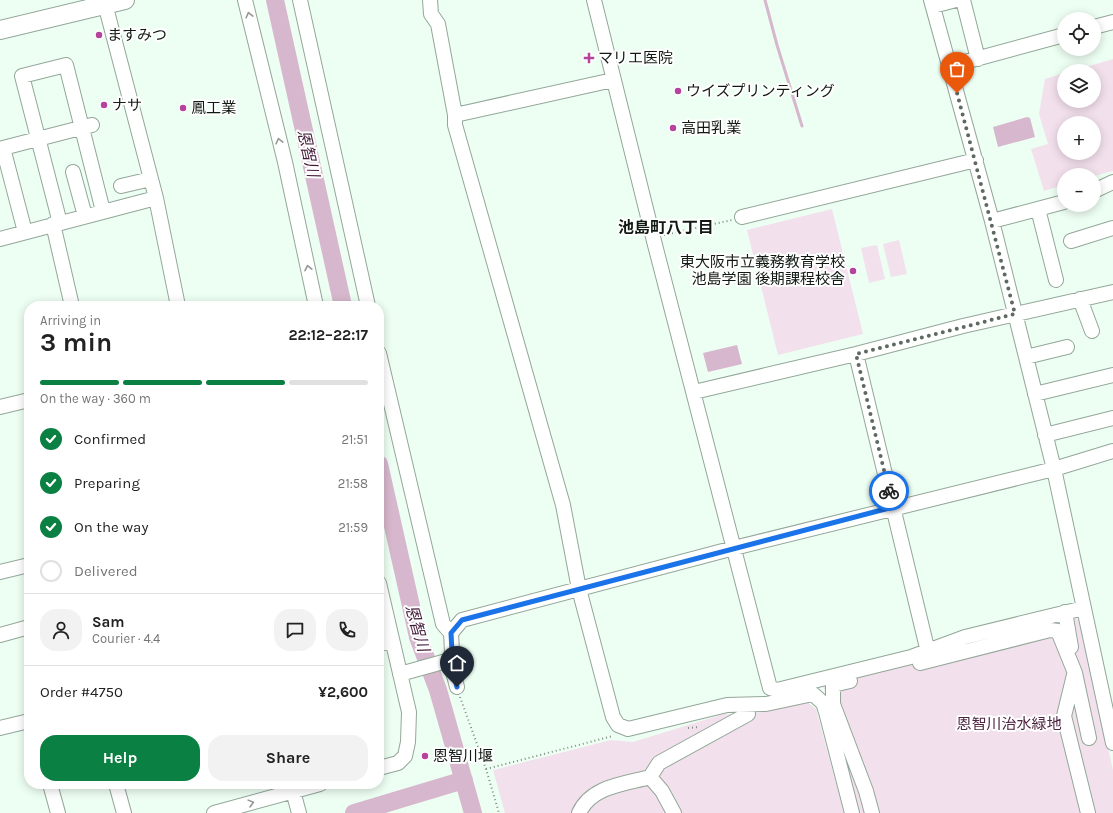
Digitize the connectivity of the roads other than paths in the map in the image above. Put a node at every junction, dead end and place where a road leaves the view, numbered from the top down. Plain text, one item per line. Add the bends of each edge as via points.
1 (125, 0) edge
2 (245, 0) edge
3 (300, 0) edge
4 (430, 0) edge
5 (594, 0) edge
6 (956, 0) edge
7 (963, 0) edge
8 (105, 2) edge
9 (932, 3) edge
10 (1113, 22) edge
11 (1101, 25) edge
12 (0, 30) edge
13 (1057, 37) edge
14 (978, 58) junction
15 (950, 66) junction
16 (613, 80) junction
17 (455, 115) junction
18 (87, 127) junction
19 (38, 139) junction
20 (976, 160) junction
21 (73, 172) dead end
22 (151, 179) junction
23 (1113, 182) edge
24 (121, 186) dead end
25 (1101, 188) edge
26 (156, 198) junction
27 (1057, 204) edge
28 (1038, 209) junction
29 (103, 212) junction
30 (85, 216) junction
31 (742, 218) road end
32 (992, 221) junction
33 (57, 224) junction
34 (1113, 228) edge
35 (25, 232) junction
36 (0, 239) edge
37 (1071, 241) dead end
38 (1056, 280) dead end
39 (1113, 292) edge
40 (1080, 299) junction
41 (71, 301) edge
42 (177, 301) edge
43 (315, 301) edge
44 (367, 301) edge
45 (1015, 314) junction
46 (1092, 331) dead end
47 (1068, 347) dead end
48 (856, 354) junction
49 (1026, 357) junction
50 (384, 374) edge
51 (1113, 375) edge
52 (694, 392) junction
53 (1035, 394) junction
54 (24, 401) edge
55 (0, 406) edge
56 (1113, 418) edge
57 (1045, 434) junction
58 (1113, 452) edge
59 (1054, 469) junction
60 (893, 507) junction
61 (734, 548) junction
62 (24, 566) edge
63 (0, 572) edge
64 (578, 589) junction
65 (1084, 608) junction
66 (1065, 612) junction
67 (24, 629) edge
68 (451, 633) junction
69 (0, 635) edge
70 (385, 642) edge
71 (928, 652) junction
72 (450, 660) junction
73 (1075, 673) junction
74 (400, 674) junction
75 (820, 679) junction
76 (457, 687) road end
77 (823, 700) junction
78 (748, 714) dead end
79 (24, 721) edge
80 (0, 728) edge
81 (1089, 738) dead end
82 (1113, 743) edge
83 (384, 767) edge
84 (650, 777) junction
85 (51, 789) edge
86 (117, 789) edge
87 (301, 789) edge
88 (293, 791) junction
89 (58, 813) edge
90 (124, 813) edge
91 (214, 813) edge
92 (299, 813) edge
93 (579, 813) edge
94 (674, 813) edge
95 (852, 813) edge
96 (872, 813) edge
97 (1088, 813) edge

1 - 8 main road
43 -> 2 street
3 - 44 street
4 - 17 street via 431,14 438,24
5 - 16 street
6 - 9 street
7 - 14 street
8 - 12 main road
8 - 22 street
9 - 15 street
10 - 11 street
13 - 14 street
14 - 15 street
15 - 20 street
16 - 17 street
16 - 52 street
17 - 64 street via 454,126 563,505
18 - 19 street
18 - 19 street via 66,65 22,76
18 - 29 street
19 - 33 street
19 - 35 street via 3,148
20 - 31 street
20 - 32 street
21 - 30 street
22 - 24 street
22 - 26 street
23 - 25 street
26 - 29 street
26 - 42 street
27 - 28 street
28 - 32 street
28 - 38 street
29 - 30 street
30 - 33 street
32 - 45 street
33 - 35 street
33 - 41 street
34 - 37 street
35 - 36 street
39 - 40 street
40 - 45 street
40 - 46 street
45 - 48 street
45 - 49 street
47 - 49 street
48 - 52 street
48 - 60 street
49 - 53 street
50 - 68 street via 443,624
51 - 53 street
52 - 61 street
53 - 57 street
54 - 55 street
56 - 57 street
57 - 59 street
58 - 59 street
59 - 60 street
59 - 65 street
60 - 61 street
60 - 71 street
61 - 64 street
61 - 75 street via 770,688 778,690
62 - 63 street
64 - 68 street via 462,620
64 - 77 street via 613,717 618,725 628,729 727,705
65 - 66 street
65 - 82 street
66 - 71 street via 965,637
66 - 73 street
67 - 69 street
68 - 72 street
70 - 74 street
71 - 75 street
72 - 74 street
72 - 76 street
73 - 77 street via 1058,631 1050,630 833,685
73 - 81 street
73 - 97 street via 1064,716
74 - 83 street via 409,712 408,742 405,756 398,763
75 - 77 street
77 - 95 street
77 - 96 street via 866,791
78 - 84 street via 659,763
79 - 80 street
84 - 93 street via 611,787 592,795
84 - 94 street via 662,791
85 - 89 street
86 - 90 street
87 - 88 street
91 -> 88 street
88 - 92 street

